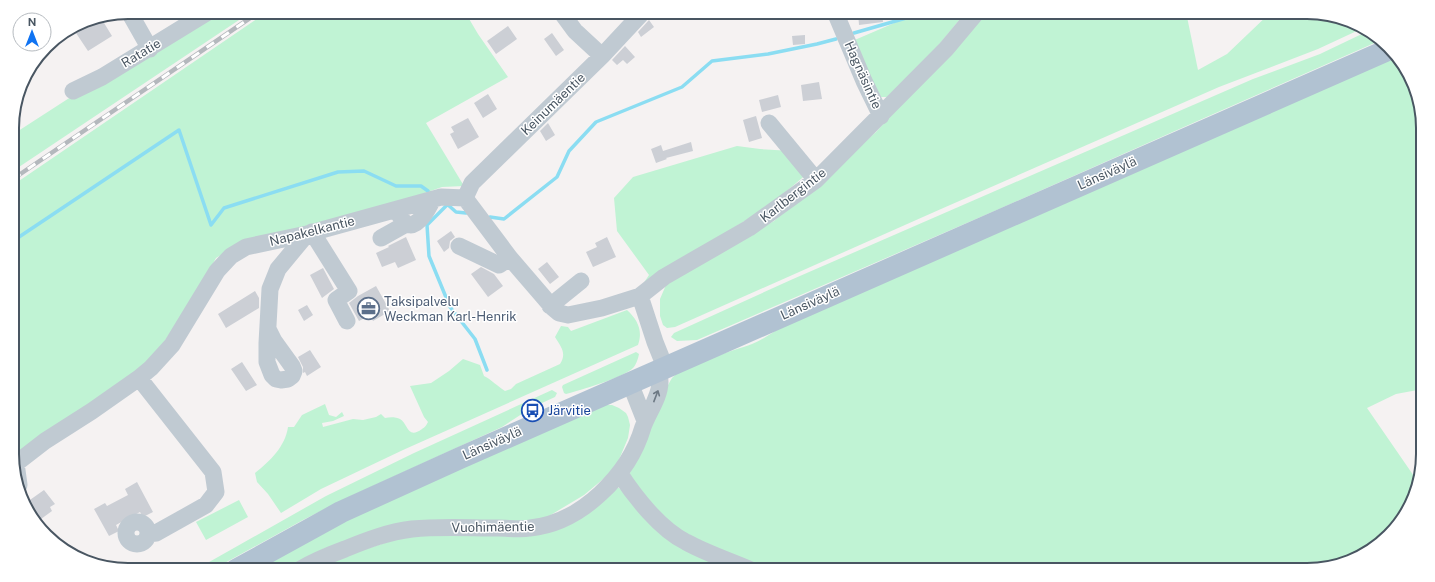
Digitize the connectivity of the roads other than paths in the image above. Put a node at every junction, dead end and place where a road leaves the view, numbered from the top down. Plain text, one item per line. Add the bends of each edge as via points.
1 (133, 19) edge
2 (197, 19) edge
3 (566, 19) edge
4 (631, 19) edge
5 (838, 19) edge
6 (971, 19) edge
7 (150, 48) junction
8 (1384, 51) edge
9 (602, 56) junction
10 (73, 91) dead end
11 (881, 116) junction
12 (769, 123) dead end
13 (816, 180) junction
14 (465, 198) junction
15 (433, 199) junction
16 (397, 209) junction
17 (406, 224) junction
18 (309, 233) junction
19 (381, 238) dead end
20 (459, 246) dead end
21 (510, 258) junction
22 (581, 281) dead end
23 (640, 296) junction
24 (550, 306) junction
25 (347, 321) dead end
26 (268, 329) dead end
27 (662, 369) junction
28 (139, 378) junction
29 (630, 383) junction
30 (645, 421) junction
31 (19, 461) edge
32 (620, 474) junction
33 (148, 534) dead end
34 (249, 563) edge
35 (310, 563) edge
36 (734, 563) edge

1 - 7 street
2 - 7 street, Ratatie
3 - 9 street
4 - 9 street, Keinumäentie
5 - 11 street, Hagnäsintie
6 - 11 street, Karlbergintie via 946,49
7 - 10 street, Ratatie
8 - 27 main road, Länsiväylä
9 - 14 street, Keinumäentie via 472,183
11 - 13 street, Karlbergintie
12 - 13 street
13 - 23 street, Karlbergintie via 749,228 664,277
14 - 15 street, Napakelkantie
14 - 21 street
15 - 16 street, Napakelkantie
15 - 17 street via 424,216 417,222
16 - 17 street via 401,220
16 - 18 street, Napakelkantie
17 - 19 street
18 - 25 street via 350,291 336,300
18 - 26 street via 278,269 270,289
18 - 28 street, Napakelkantie via 246,247 231,256 217,271 172,345
20 - 21 street via 499,265
21 - 24 street
22 - 24 street
23 - 24 street via 568,315 559,313
23 - 27 street
27 - 29 main road, Länsiväylä
30 -> 27 street, Vuohimäentie via 657,397
28 - 31 street, Napakelkantie
28 - 33 street via 214,472 216,492 206,505 156,533
29 - 30 street
29 - 34 main road, Länsiväylä via 341,512
30 - 32 street, Vuohimäentie via 640,439
32 - 35 street, Vuohimäentie via 587,504 548,525 529,529 442,527 393,532
32 - 36 street via 658,522 685,542

